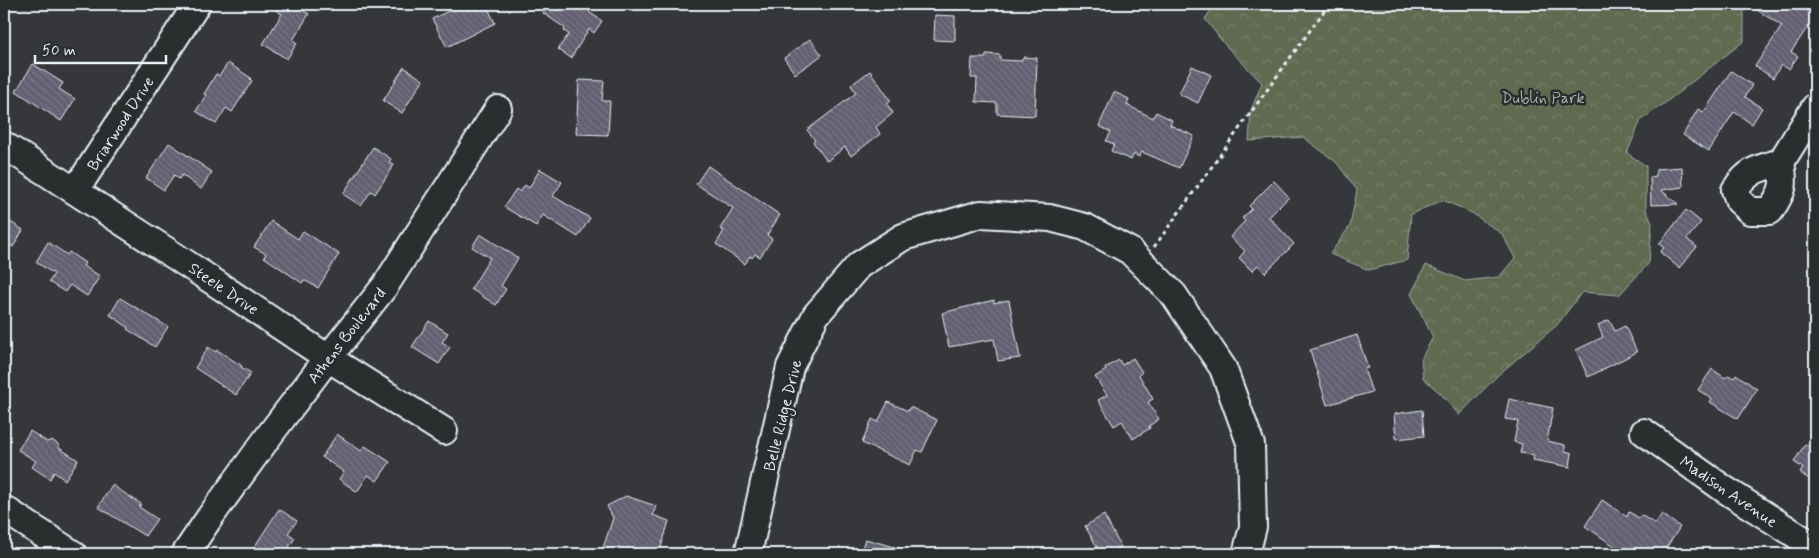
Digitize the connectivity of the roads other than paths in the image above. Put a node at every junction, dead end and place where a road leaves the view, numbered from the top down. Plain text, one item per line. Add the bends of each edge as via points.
1 (197, 4) edge
2 (1815, 107) edge
3 (498, 109) dead end
4 (4, 145) edge
5 (1781, 162) dead end
6 (75, 191) junction
7 (328, 358) junction
8 (444, 432) dead end
9 (1644, 432) dead end
10 (4, 509) edge
11 (1815, 548) edge
12 (73, 554) edge
13 (186, 554) edge
14 (748, 554) edge
15 (1246, 554) edge

1 - 6 street, Briarwood Drive
2 - 5 street
3 - 7 street, Athens Boulevard via 384,286
4 - 6 street, Steele Drive
6 - 7 street, Steele Drive
7 - 8 street, Steele Drive
7 - 13 street, Athens Boulevard
9 - 11 street, Madison Avenue
10 - 12 street
14 - 15 street, Belle Ridge Drive via 790,367 816,315 859,265 903,237 981,214 1050,218 1085,227 1130,251 1174,295 1223,368 1252,445 1254,527

